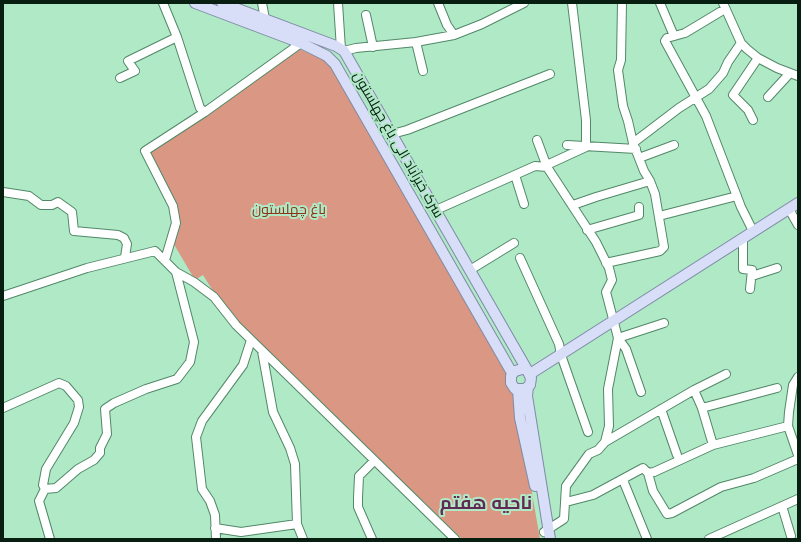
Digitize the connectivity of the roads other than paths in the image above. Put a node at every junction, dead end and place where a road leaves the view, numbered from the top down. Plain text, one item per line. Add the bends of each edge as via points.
1 (163, 3) edge
2 (195, 3) edge
3 (262, 3) edge
4 (338, 3) edge
5 (438, 3) edge
6 (524, 3) edge
7 (572, 3) edge
8 (622, 3) edge
9 (660, 3) edge
10 (226, 4) edge
11 (724, 6) edge
12 (366, 15) dead end
13 (265, 18) junction
14 (454, 34) junction
15 (674, 36) junction
16 (177, 37) junction
17 (416, 42) junction
18 (301, 43) junction
19 (741, 43) junction
20 (372, 47) junction
21 (343, 50) junction
22 (758, 58) junction
23 (423, 71) dead end
24 (790, 73) junction
25 (550, 74) dead end
26 (798, 76) edge
27 (120, 78) dead end
28 (696, 96) junction
29 (768, 97) dead end
30 (205, 112) junction
31 (752, 120) dead end
32 (392, 134) junction
33 (537, 140) dead end
34 (567, 145) dead end
35 (674, 145) dead end
36 (634, 146) junction
37 (586, 147) junction
38 (639, 158) junction
39 (547, 167) junction
40 (515, 175) junction
41 (650, 181) junction
42 (3, 192) edge
43 (737, 196) junction
44 (798, 203) edge
45 (524, 204) dead end
46 (573, 206) junction
47 (639, 207) dead end
48 (788, 209) junction
49 (436, 210) junction
50 (659, 216) junction
51 (798, 224) edge
52 (587, 230) junction
53 (753, 231) junction
54 (743, 238) junction
55 (514, 243) dead end
56 (126, 257) junction
57 (520, 258) dead end
58 (165, 260) junction
59 (606, 263) junction
60 (777, 268) dead end
61 (470, 270) junction
62 (176, 272) junction
63 (752, 276) junction
64 (750, 289) dead end
65 (3, 296) edge
66 (614, 320) junction
67 (664, 323) dead end
68 (618, 338) junction
69 (251, 340) junction
70 (262, 350) junction
71 (561, 355) junction
72 (528, 371) junction
73 (512, 373) junction
74 (726, 374) dead end
75 (798, 377) edge
76 (777, 388) dead end
77 (523, 389) junction
78 (694, 390) junction
79 (640, 392) dead end
80 (3, 408) edge
81 (702, 408) junction
82 (661, 409) junction
83 (788, 426) junction
84 (588, 432) dead end
85 (606, 442) junction
86 (713, 445) junction
87 (677, 455) dead end
88 (798, 460) edge
89 (374, 461) junction
90 (648, 473) junction
91 (623, 480) junction
92 (45, 489) junction
93 (798, 499) edge
94 (566, 502) junction
95 (782, 506) junction
96 (297, 524) junction
97 (215, 528) junction
98 (546, 535) edge
99 (791, 536) dead end
100 (50, 539) edge
101 (216, 539) edge
102 (303, 539) edge
103 (372, 539) edge
104 (455, 539) edge
105 (647, 539) edge
106 (709, 539) edge

1 - 16 street
2 - 18 main road, سرک خیرآباد الی باغ چهلستون
3 - 13 street
4 - 21 street
5 - 14 street via 447,25
6 - 14 street via 482,24
7 - 37 street via 586,120
8 - 36 street via 621,60 618,70 623,106
9 - 15 street
10 - 13 main road
11 - 15 street via 685,33
11 - 19 street
12 - 20 street
13 - 21 main road
14 - 17 street
15 - 28 street via 665,41
16 - 27 street via 128,61 135,71
16 - 30 street via 200,108
17 - 20 street
17 - 23 street
18 - 30 street
18 - 73 main road, سرک خیرآباد الی باغ چهلستون via 327,56 335,64
19 - 22 street
19 - 28 street via 715,82 705,92
20 - 21 street
21 - 32 main road
22 - 24 street
22 - 31 street via 733,94 748,110
24 - 26 street
24 - 29 street
25 - 32 street
28 - 36 street
28 - 43 street
30 - 58 street via 145,151 173,206 176,223
32 - 49 main road
33 - 39 street
34 - 37 street
35 - 38 street
36 - 37 street
36 - 38 street
37 - 39 street
38 - 41 street
39 - 40 street via 535,166
39 - 46 street
40 - 45 street
40 - 49 street
41 - 46 street via 596,196
41 - 50 street
42 - 56 street via 29,196 41,204 52,205 58,202 72,212 74,231 118,235 124,238 127,244
43 - 50 street
43 - 53 street
44 - 48 main road
46 - 52 street
47 - 52 street via 639,215
48 - 51 street
48 - 53 main road
49 - 61 main road
50 - 59 street via 663,250
52 - 59 street
53 - 54 main road
54 - 63 street via 743,268 752,269
54 - 66 main road
55 - 61 street
56 - 58 street via 155,251
56 - 65 street
57 - 71 street via 559,344
58 - 62 street
59 - 66 street via 612,280 606,292
60 - 63 street
61 - 72 main road
62 - 69 street via 214,298 236,326
62 - 92 street via 194,342 190,362 177,379 146,389 105,409 107,434 100,453 56,488
63 - 64 street
66 - 68 street
66 - 71 main road
67 - 68 street
68 - 79 street via 626,350
68 - 85 street via 608,389 609,426
69 - 70 street
69 - 97 street via 243,365 202,421 196,438 202,489 210,501
70 - 89 street
70 - 96 street via 274,412 295,464
71 - 72 main road
71 - 84 street
72 - 73 main road via 519,369
72 - 77 main road via 531,382
73 - 77 main road via 511,383
74 - 78 street
75 - 83 street via 793,385
76 - 81 street
77 - 98 main road via 527,396
78 - 81 street
78 - 82 street
80 - 92 street via 59,383 66,386 78,400 79,407 74,423 46,469 43,484
81 - 86 street
82 - 85 street
82 - 87 street
83 - 86 street
83 - 88 street
85 - 94 street via 589,454 566,486
86 - 90 street
88 - 90 street via 754,478 722,487 672,514 667,514 653,491
89 - 103 street via 359,476 358,498 358,506
89 - 104 street
90 - 91 street via 643,468
91 - 94 street via 593,495
91 - 105 street
92 - 100 street via 39,500
93 - 95 street
94 - 98 street via 564,519
95 - 99 street
95 - 106 street
96 - 97 street via 241,532
96 - 102 street
97 - 101 street

